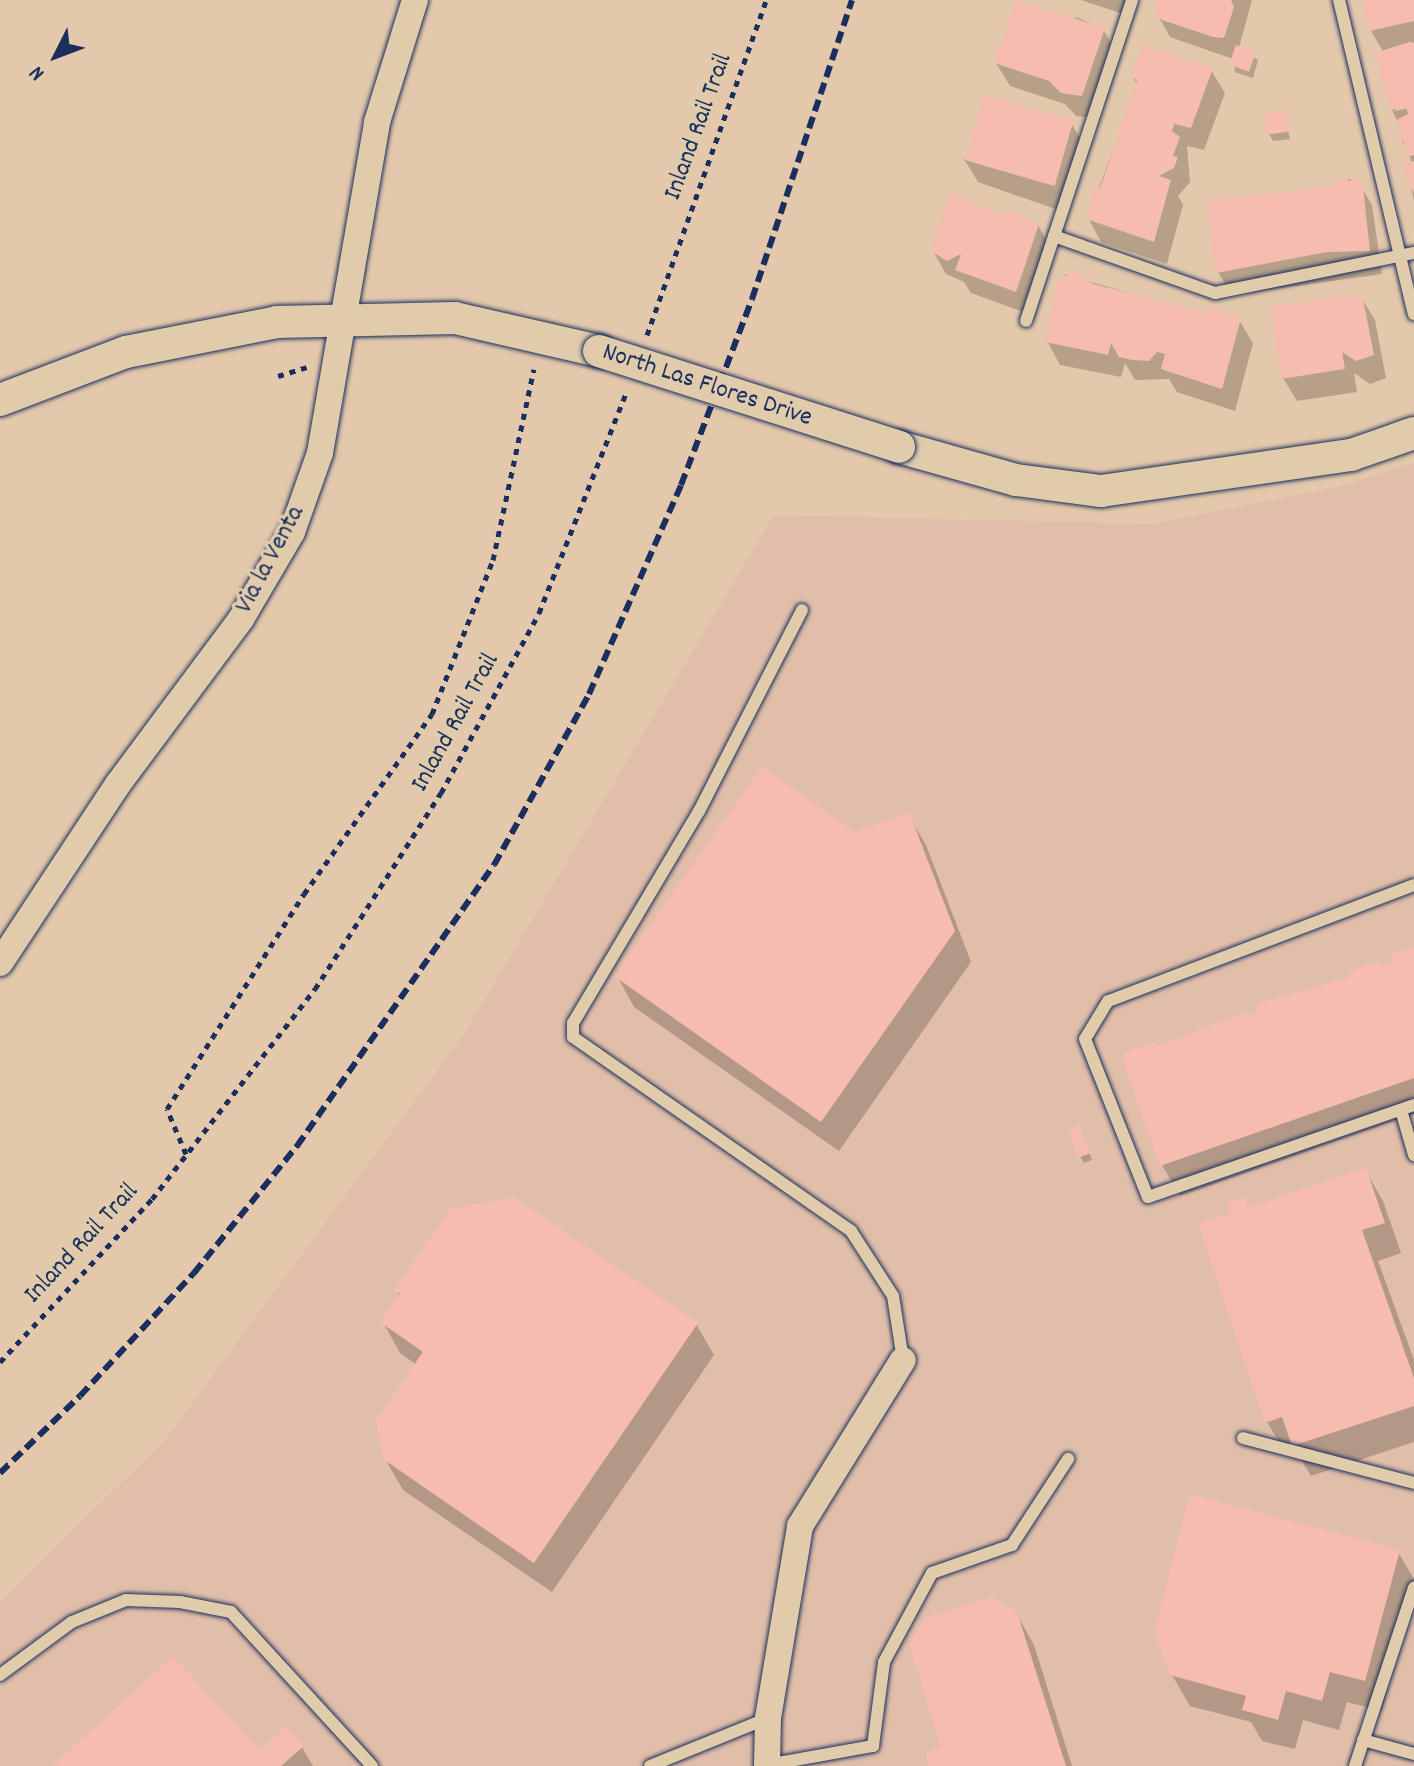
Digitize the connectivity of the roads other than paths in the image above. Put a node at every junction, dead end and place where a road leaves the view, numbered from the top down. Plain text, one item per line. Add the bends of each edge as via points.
1 (415, 0) edge
2 (1132, 0) edge
3 (1339, 0) edge
4 (1054, 236) junction
5 (1414, 253) edge
6 (1401, 258) junction
7 (1414, 314) edge
8 (341, 318) junction
9 (1026, 321) dead end
10 (0, 400) edge
11 (1414, 433) edge
12 (802, 610) dead end
13 (1414, 885) edge
14 (0, 963) edge
15 (1408, 1107) edge
16 (1414, 1155) edge
17 (903, 1360) joint
18 (1243, 1438) dead end
19 (1068, 1459) dead end
20 (1414, 1483) edge
21 (1414, 1588) edge
22 (0, 1675) edge
23 (768, 1718) junction
24 (1363, 1740) junction
25 (1414, 1754) edge
26 (767, 1765) edge
27 (372, 1766) edge
28 (650, 1766) edge
29 (1355, 1766) edge

1 - 8 street, Via la Venta via 377,122
2 - 4 lane
3 - 6 lane
4 - 6 lane via 1215,293
4 - 9 lane
5 - 6 lane
6 - 7 lane
8 - 10 street, North Las Flores Drive via 277,322 126,352
8 - 11 street, North Las Flores Drive, bridge via 455,318 599,351 1016,480 1101,491 1351,455
8 - 14 street, Via la Venta via 320,453 292,532 241,619 118,784
12 - 17 lane via 699,811 573,1023 573,1037 851,1231 876,1262 893,1296
13 - 15 lane via 1108,1001 1085,1039 1148,1197
15 - 16 lane
17 - 23 street via 800,1526
18 - 20 lane
19 - 26 lane via 1012,1545 932,1573 884,1662 873,1746
21 - 24 lane
22 - 27 lane via 72,1622 126,1600 180,1602 231,1612
23 - 26 street
23 - 28 lane
24 - 25 lane
24 - 29 lane

